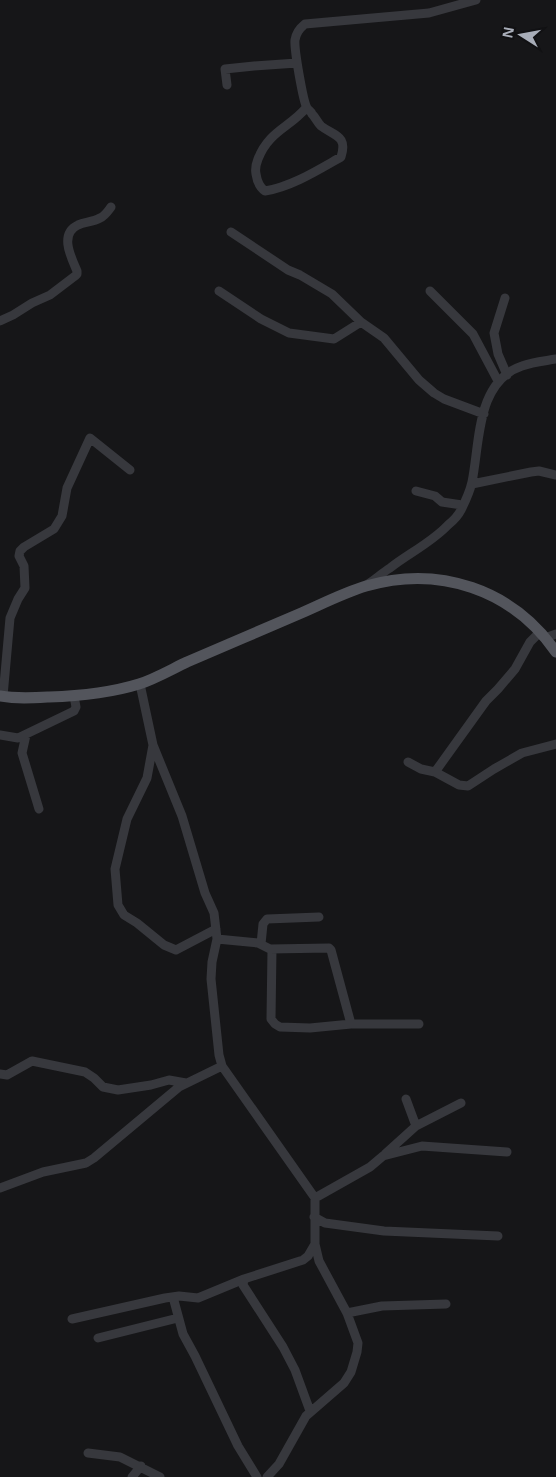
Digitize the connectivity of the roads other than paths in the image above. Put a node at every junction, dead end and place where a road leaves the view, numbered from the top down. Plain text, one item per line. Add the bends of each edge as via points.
1 (476, 0) edge
2 (296, 63) junction
3 (227, 85) dead end
4 (306, 108) junction
5 (111, 207) dead end
6 (231, 232) dead end
7 (219, 291) dead end
8 (430, 291) dead end
9 (505, 298) dead end
10 (0, 321) edge
11 (361, 322) junction
12 (556, 359) edge
13 (507, 375) junction
14 (498, 382) junction
15 (484, 414) junction
16 (130, 470) dead end
17 (556, 475) edge
18 (472, 484) junction
19 (416, 491) dead end
20 (462, 505) junction
21 (364, 587) junction
22 (547, 635) edge
23 (556, 652) edge
24 (140, 684) junction
25 (1, 696) edge
26 (74, 696) junction
27 (26, 734) junction
28 (1, 737) edge
29 (556, 744) edge
30 (153, 745) junction
31 (408, 762) dead end
32 (435, 772) junction
33 (38, 809) dead end
34 (319, 917) dead end
35 (216, 929) junction
36 (217, 939) junction
37 (261, 944) junction
38 (272, 949) junction
39 (351, 1024) junction
40 (419, 1024) dead end
41 (222, 1066) junction
42 (0, 1074) edge
43 (186, 1083) junction
44 (406, 1099) dead end
45 (461, 1103) dead end
46 (416, 1126) junction
47 (507, 1152) dead end
48 (383, 1156) junction
49 (0, 1188) edge
50 (315, 1198) junction
51 (314, 1217) junction
52 (498, 1236) dead end
53 (315, 1244) junction
54 (244, 1279) junction
55 (173, 1297) junction
56 (446, 1304) dead end
57 (347, 1313) junction
58 (178, 1318) junction
59 (72, 1319) dead end
60 (98, 1338) dead end
61 (310, 1410) junction
62 (88, 1452) dead end
63 (141, 1466) junction
64 (132, 1477) edge
65 (160, 1477) edge
66 (258, 1477) edge
67 (267, 1477) edge

1 - 2 street via 430,13 305,24 297,32 295,40
2 - 3 street via 225,69
2 - 4 street
4 - 4 street via 319,124 342,142 341,157 276,189 264,191 259,187 256,176 256,164 262,149 272,136
5 - 10 street via 99,219 69,231 69,251 77,274 50,295
6 - 11 street via 288,270 332,294
7 - 11 street via 288,333 334,339
8 - 14 street via 473,334
9 - 13 street via 494,333
11 - 15 street via 384,338 434,393
12 - 13 street via 522,366
13 - 14 street
14 - 15 street via 491,391
15 - 18 street
16 - 25 street via 90,438 67,488 62,516 54,529 20,551 25,588 10,618
17 - 18 street via 539,471
18 - 20 street
19 - 20 street via 435,496 442,502
20 - 21 street via 461,511 441,533
21 - 22 main road via 411,578 452,581 504,602
21 - 24 main road
22 - 23 main road
22 - 32 street via 530,642 515,670 486,701
24 - 26 main road
24 - 30 street
25 - 26 main road
26 - 27 street via 74,711
27 - 28 street via 18,738
27 - 33 street via 22,753
29 - 32 street via 522,753 468,786 459,785
30 - 35 street via 182,816 214,913
30 - 35 street via 147,778 127,819 115,869 118,906 124,915 164,945 176,950
31 - 32 street
34 - 37 street via 267,919 263,924
35 - 36 street
36 - 37 street
36 - 41 street via 211,979
37 - 38 street
38 - 39 street via 329,948
38 - 39 street via 271,1019 275,1024 310,1028
39 - 40 street
41 - 43 street
41 - 50 street
42 - 43 street via 7,1075 32,1061 85,1072 103,1087 118,1090 169,1080
43 - 49 street via 86,1163 43,1172
44 - 46 street
45 - 46 street
46 - 48 street
47 - 48 street via 422,1146
48 - 50 street via 370,1167
50 - 51 street
51 - 52 street via 325,1223 384,1231
51 - 53 street
53 - 54 street via 303,1260
53 - 57 street via 319,1261
54 - 55 street via 198,1298
54 - 61 street via 243,1285 284,1346
55 - 58 street
55 - 59 street
56 - 57 street via 382,1306
57 - 61 street via 358,1343 351,1372 344,1383
58 - 60 street
58 - 66 street via 182,1334 238,1446
61 - 67 street via 279,1464
62 - 63 street via 120,1457
63 - 64 street
63 - 65 street

